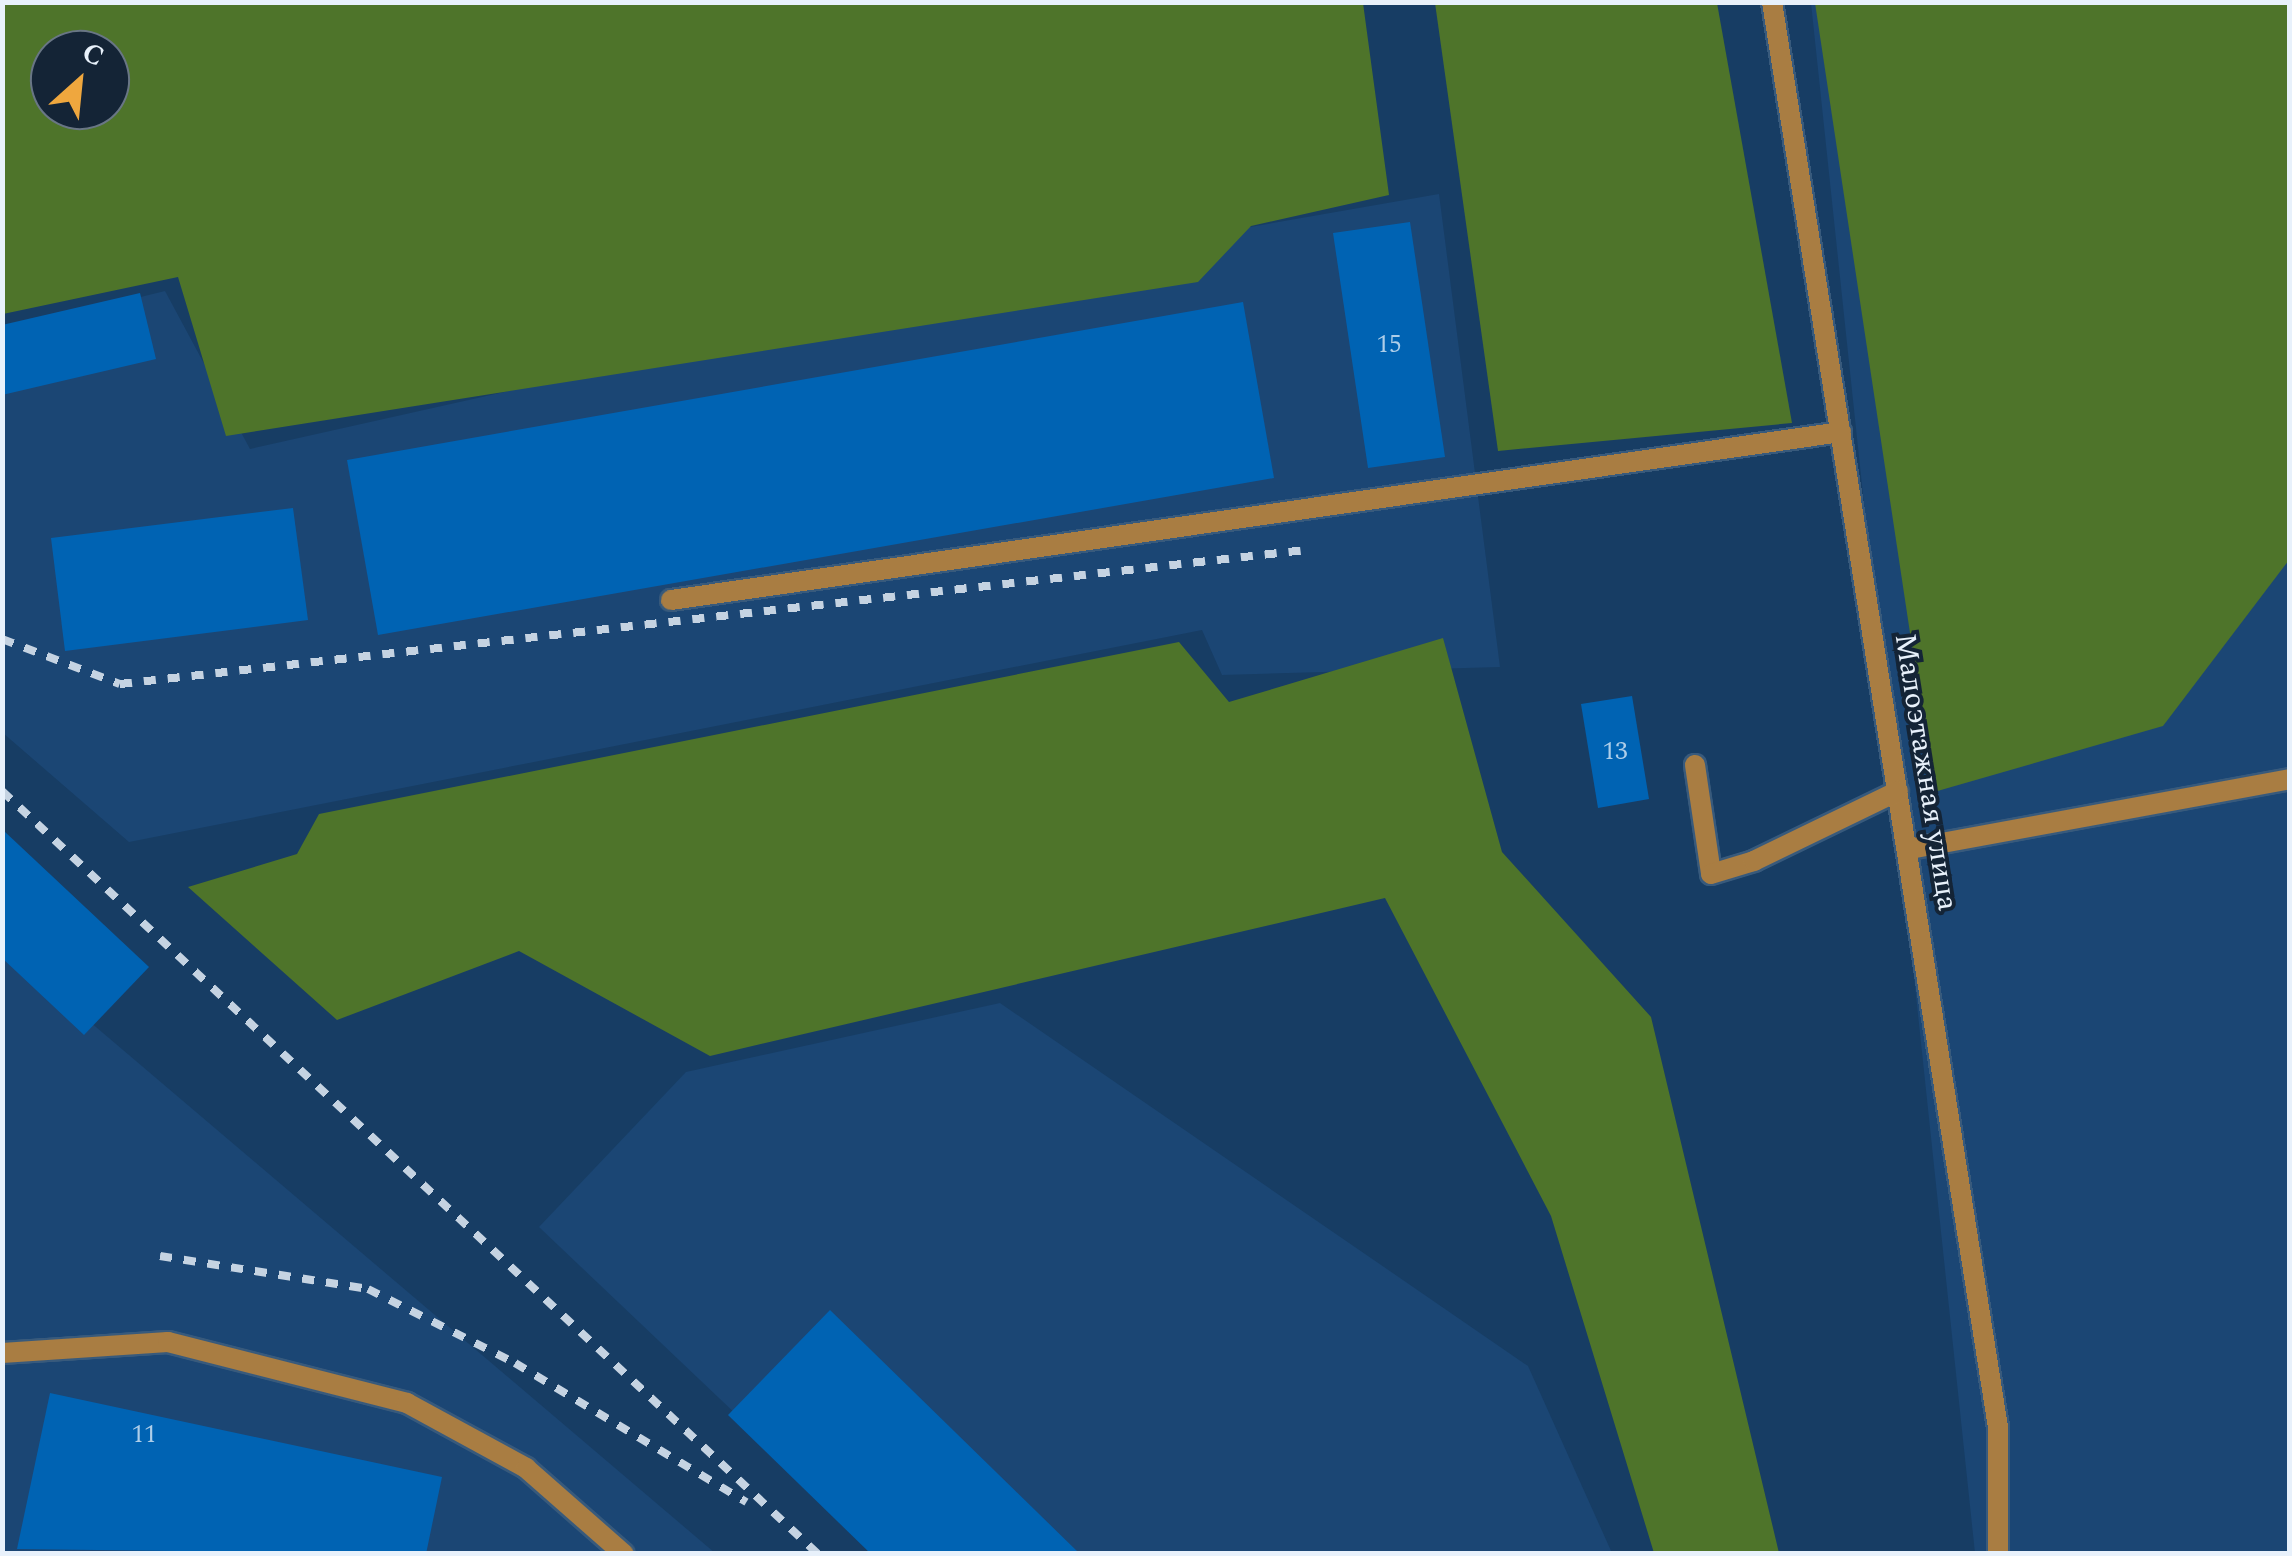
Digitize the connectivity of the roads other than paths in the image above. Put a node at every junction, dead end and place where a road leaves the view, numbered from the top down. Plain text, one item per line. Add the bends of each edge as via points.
1 (1772, 2) edge
2 (1841, 432) junction
3 (671, 600) dead end
4 (1695, 766) dead end
5 (2290, 779) edge
6 (1898, 791) junction
7 (1909, 849) junction
8 (2, 1352) edge
9 (624, 1554) edge
10 (1998, 1554) edge

1 - 2 street, Малоэтажная улица
2 - 3 street
2 - 6 street, Малоэтажная улица
4 - 6 street via 1711,874 1754,861
5 - 7 street
6 - 7 street, Малоэтажная улица
7 - 10 street, Малоэтажная улица via 1998,1426
8 - 9 street via 168,1342 407,1403 526,1468

